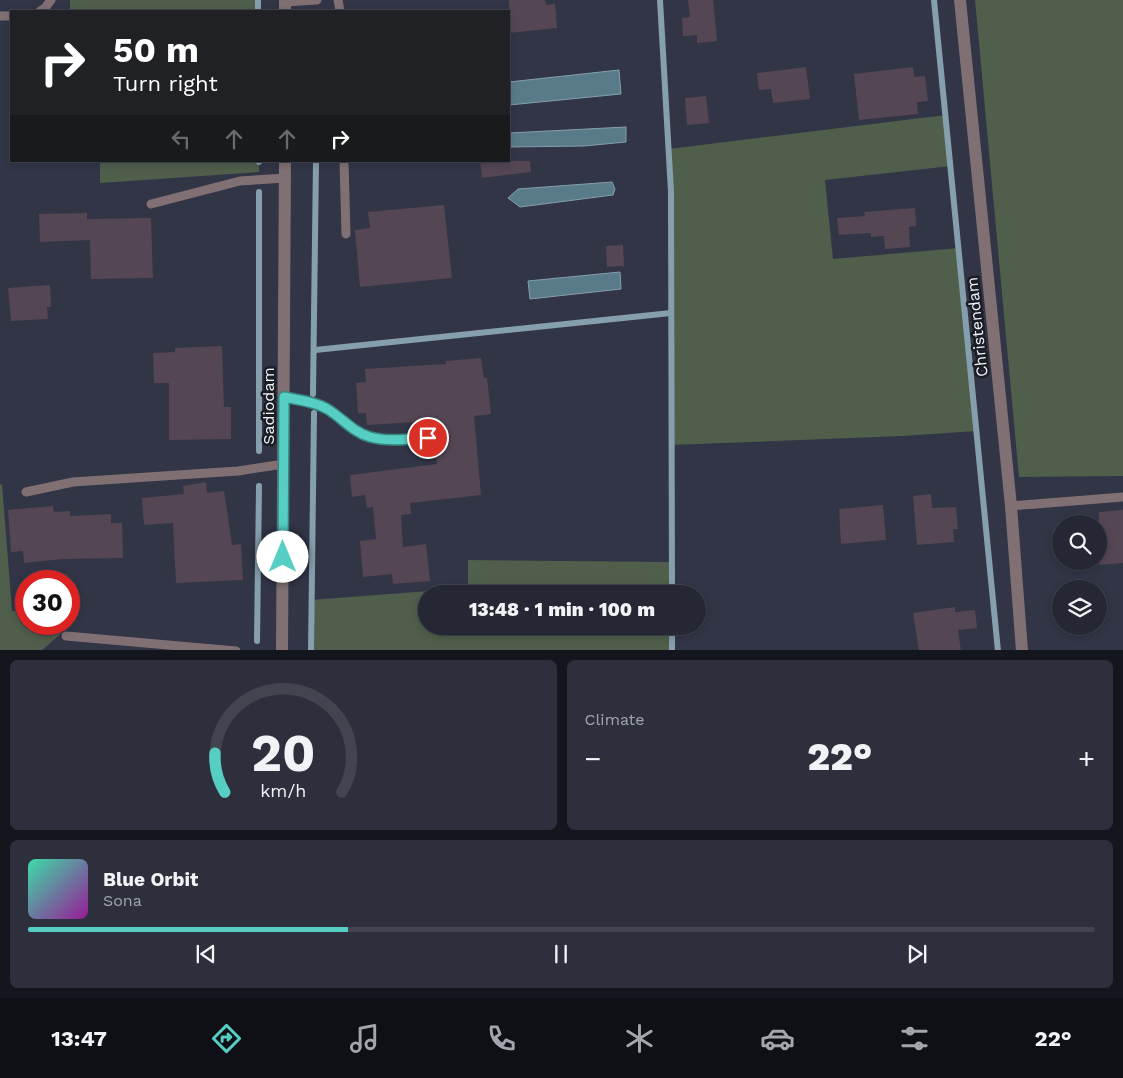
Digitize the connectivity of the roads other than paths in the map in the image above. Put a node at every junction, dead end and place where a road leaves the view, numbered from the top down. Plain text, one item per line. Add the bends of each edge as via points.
1 (51, 0) edge
2 (317, 0) edge
3 (960, 0) edge
4 (285, 4) edge
5 (42, 10) edge
6 (285, 162) edge
7 (344, 162) edge
8 (285, 178) junction
9 (151, 204) dead end
10 (346, 234) dead end
11 (284, 397) junction
12 (428, 438) dead end
13 (284, 464) junction
14 (26, 492) dead end
15 (1123, 497) edge
16 (1011, 506) junction
17 (66, 636) dead end
18 (236, 650) edge
19 (282, 650) edge
20 (1022, 650) edge

1 - 5 lane
2 - 4 lane
3 - 16 street, Christendam
6 - 8 street, Sadiodam
7 - 10 lane
8 - 9 lane via 240,181
8 - 11 street, Sadiodam
11 - 12 lane via 328,409 352,429 370,437 394,440
11 - 13 street, Sadiodam
13 - 14 lane via 238,472 73,482
13 - 19 street, Sadiodam
15 - 16 lane
16 - 20 street, Christendam
17 - 18 lane

